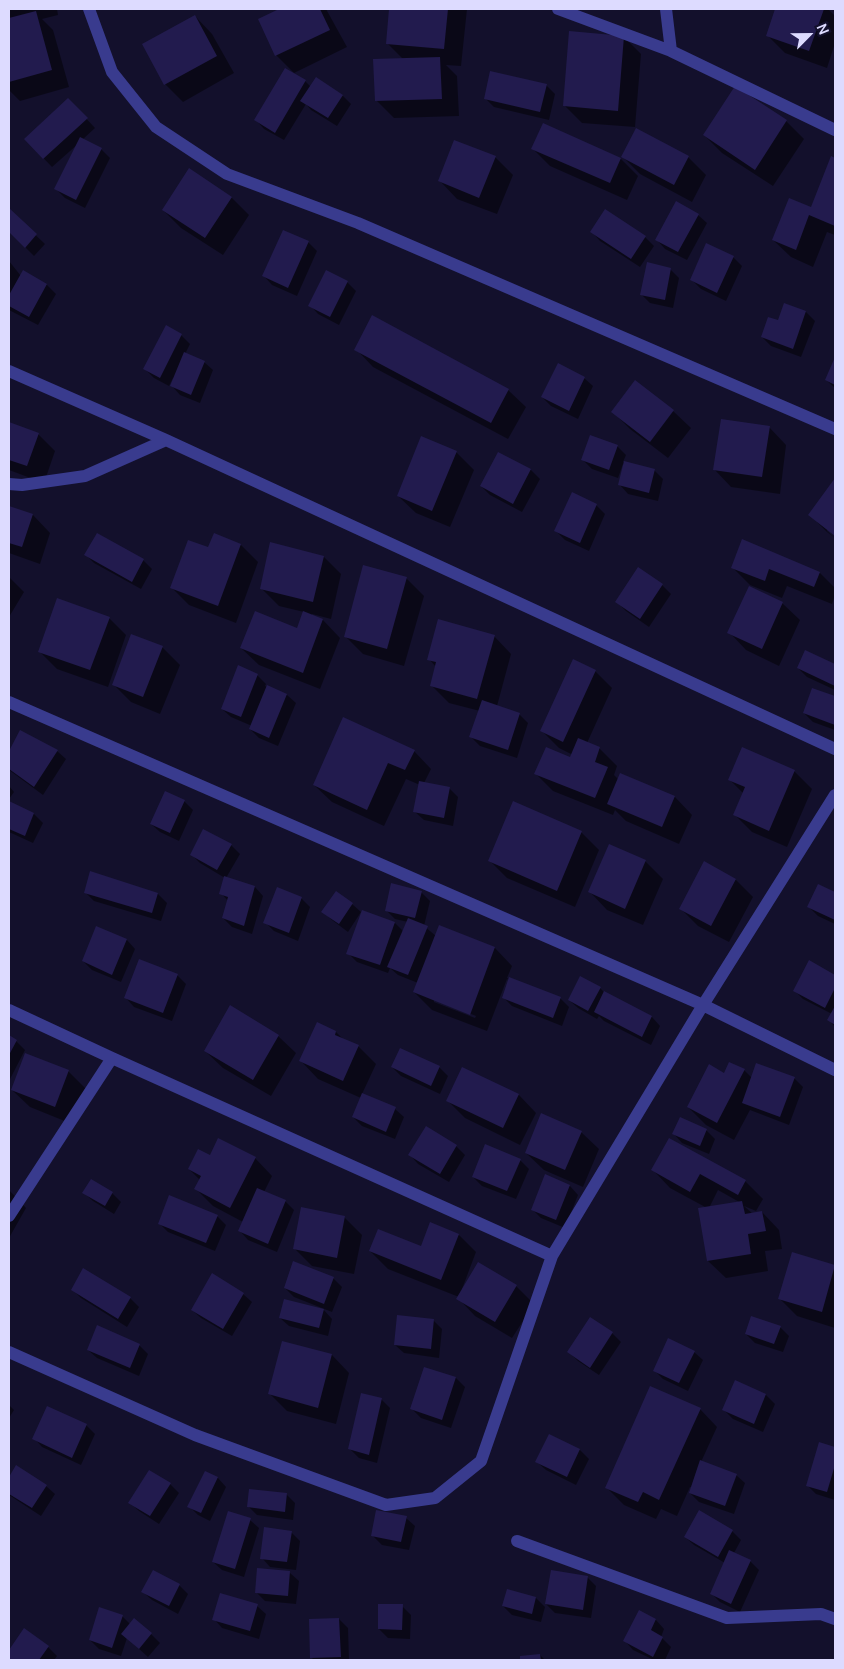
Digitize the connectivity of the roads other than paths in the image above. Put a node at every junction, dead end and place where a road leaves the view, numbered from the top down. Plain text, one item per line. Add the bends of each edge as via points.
1 (89, 9) edge
2 (558, 9) edge
3 (666, 9) edge
4 (671, 51) junction
5 (835, 130) edge
6 (9, 371) edge
7 (835, 429) edge
8 (166, 440) junction
9 (9, 484) edge
10 (9, 702) edge
11 (835, 749) edge
12 (835, 795) edge
13 (703, 1005) junction
14 (9, 1010) edge
15 (112, 1058) junction
16 (835, 1070) edge
17 (9, 1216) edge
18 (552, 1256) junction
19 (9, 1352) edge
20 (517, 1541) dead end
21 (835, 1619) edge

1 - 7 street via 112,72 156,127 227,174 358,223
2 - 4 street
3 - 4 street
4 - 5 street
6 - 8 street
8 - 9 street via 85,476
8 - 11 street
10 - 13 street
12 - 13 street
13 - 16 street
13 - 18 street
14 - 15 street
15 - 17 street
15 - 18 street
18 - 19 street via 481,1461 435,1498 386,1505 195,1435
20 - 21 street via 727,1618 822,1614

